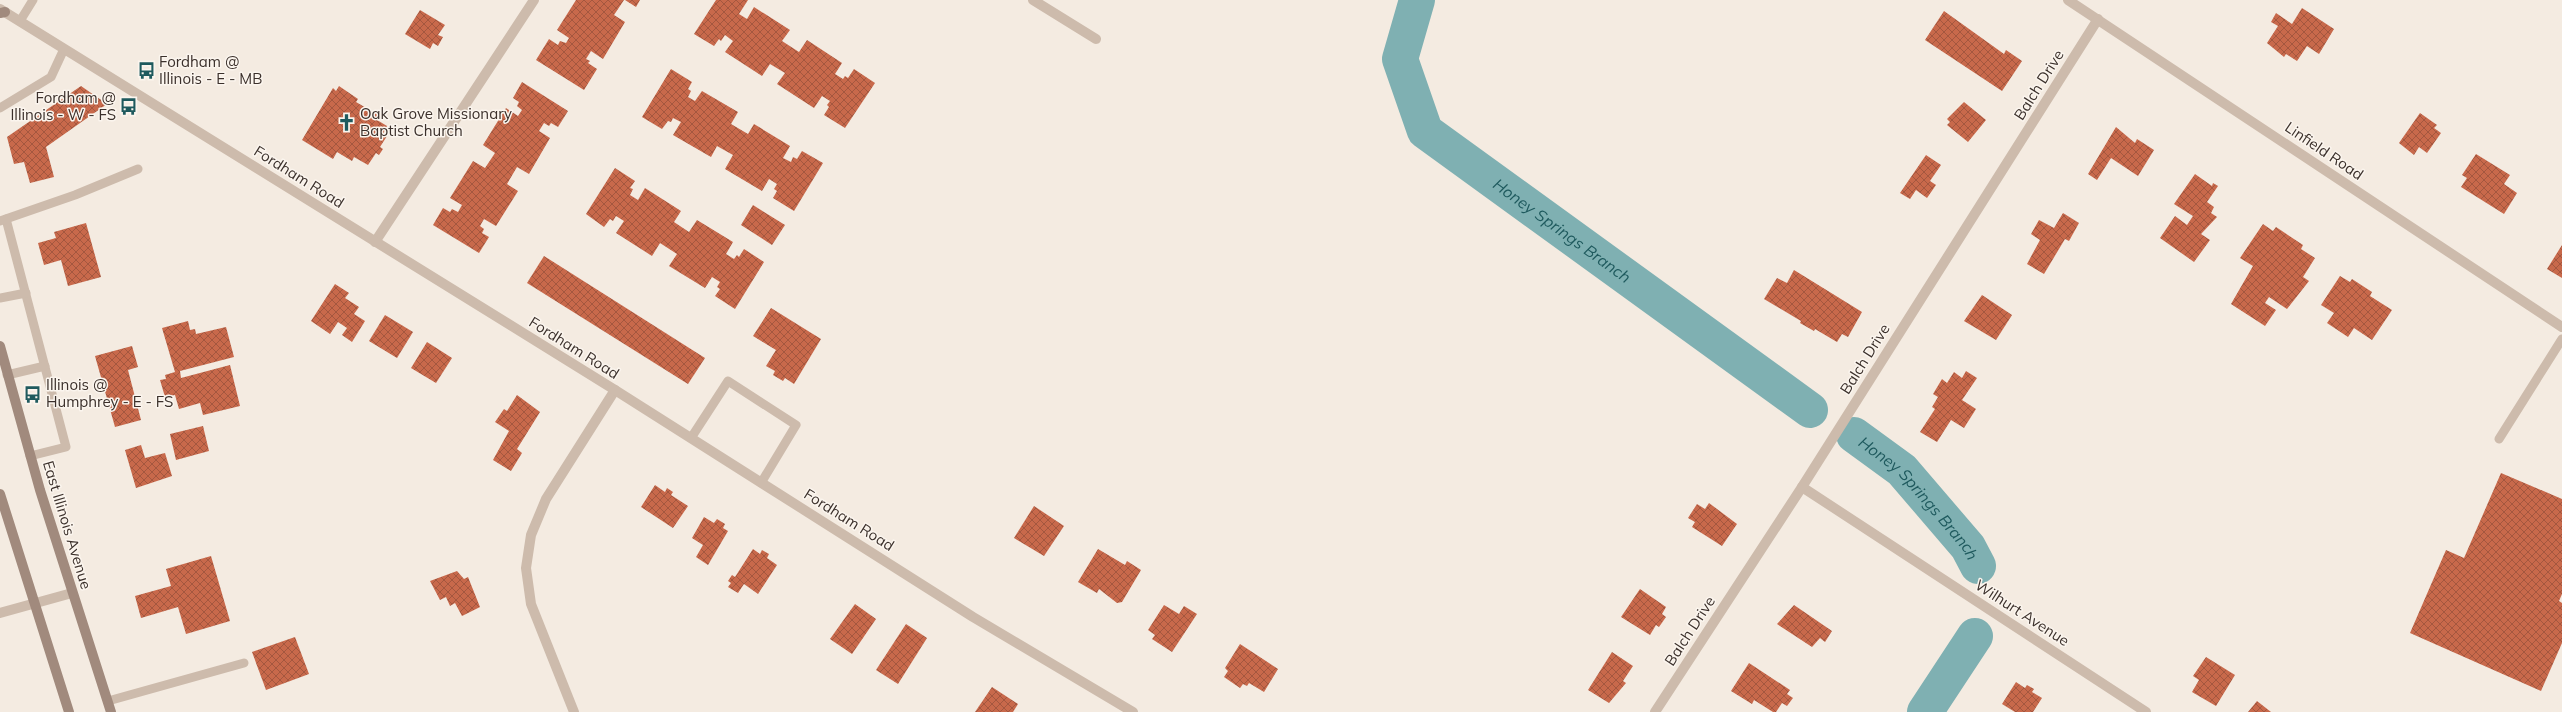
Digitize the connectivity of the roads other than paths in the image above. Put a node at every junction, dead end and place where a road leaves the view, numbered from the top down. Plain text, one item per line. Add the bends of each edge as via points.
1 (33, 0) edge
2 (534, 0) edge
3 (1033, 0) edge
4 (2068, 0) edge
5 (2, 12) edge
6 (2098, 19) junction
7 (20, 21) junction
8 (1096, 39) dead end
9 (64, 49) junction
10 (0, 108) edge
11 (138, 169) dead end
12 (3, 220) edge
13 (375, 242) junction
14 (26, 293) junction
15 (0, 298) edge
16 (2562, 327) edge
17 (2562, 339) edge
18 (0, 346) edge
19 (45, 366) junction
20 (7, 375) junction
21 (615, 390) junction
22 (691, 438) junction
23 (2499, 439) dead end
24 (30, 456) junction
25 (761, 483) junction
26 (1802, 487) junction
27 (0, 494) edge
28 (72, 593) junction
29 (34, 602) junction
30 (0, 613) edge
31 (244, 663) dead end
32 (108, 701) junction
33 (69, 712) edge
34 (111, 712) edge
35 (574, 712) edge
36 (1133, 712) edge
37 (1655, 712) edge
38 (2146, 712) edge

1 - 7 lane
2 - 13 street
3 - 8 street
4 - 6 street, Linfield Road
5 - 7 street, Fordham Road
6 - 16 street, Linfield Road
6 - 26 street, Balch Drive
7 - 9 street, Fordham Road
9 - 10 lane via 51,77
9 - 13 street, Fordham Road
11 - 12 lane via 76,195
12 - 14 lane
13 - 21 street, Fordham Road
14 - 15 lane
14 - 19 lane
17 - 23 lane
18 - 20 main road, East Illinois Avenue
19 - 20 lane
19 - 24 lane via 66,447
20 - 24 main road, East Illinois Avenue
21 - 22 street, Fordham Road
21 - 35 street via 546,499 531,536 526,568 531,604
22 - 25 street, Fordham Road
22 - 25 lane via 728,381 796,425
24 - 28 main road, East Illinois Avenue
25 - 36 street, Fordham Road via 973,616
26 - 37 street, Balch Drive
26 - 38 street, Wilhurt Avenue
27 - 29 main road
28 - 29 street
28 - 32 main road, East Illinois Avenue
29 - 30 street
29 - 33 main road
31 - 32 lane
32 - 34 main road, East Illinois Avenue

